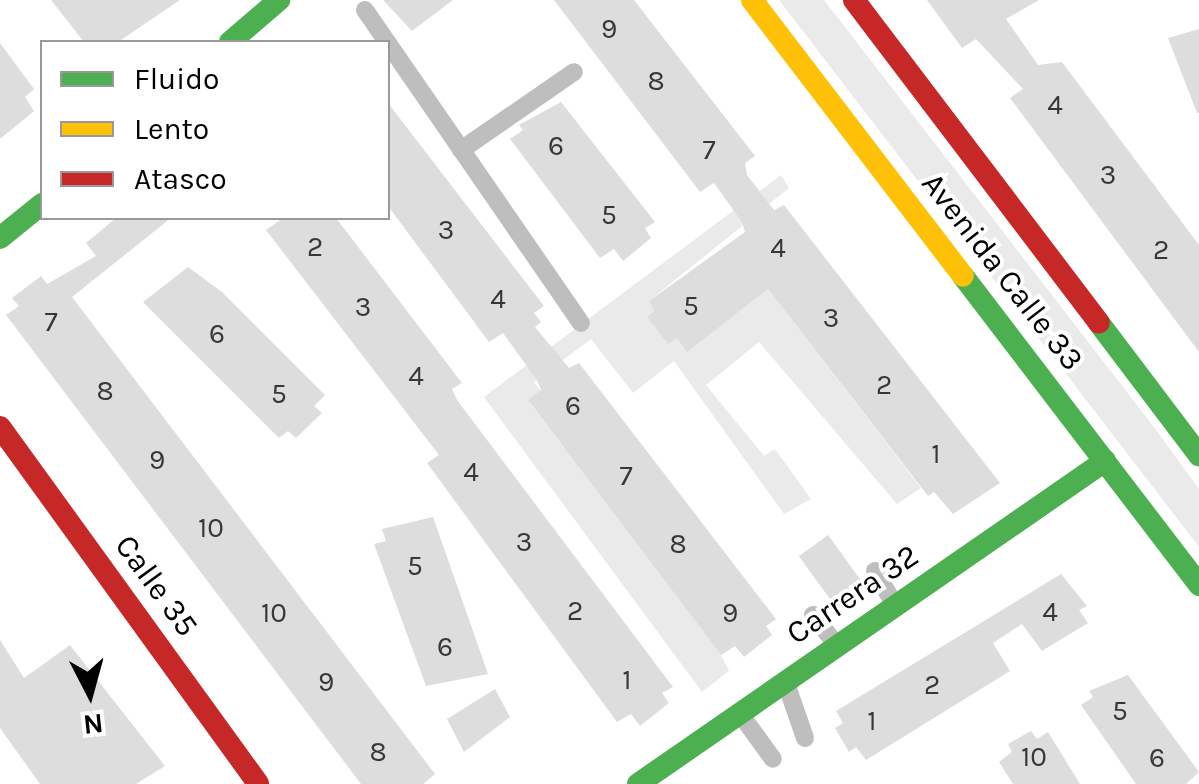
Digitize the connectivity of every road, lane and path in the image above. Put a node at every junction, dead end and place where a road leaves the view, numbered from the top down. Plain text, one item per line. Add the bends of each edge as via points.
1 (279, 0) edge
2 (752, 0) edge
3 (854, 0) edge
4 (365, 10) dead end
5 (232, 40) edge
6 (386, 40) edge
7 (390, 46) edge
8 (574, 72) dead end
9 (462, 150) junction
10 (40, 206) edge
11 (0, 238) edge
12 (580, 323) dead end
13 (0, 427) edge
14 (1199, 455) edge
15 (1106, 461) junction
16 (875, 571) dead end
17 (1199, 585) edge
18 (894, 604) junction
19 (814, 614) dead end
20 (836, 644) junction
21 (785, 681) junction
22 (740, 713) junction
23 (805, 738) dead end
24 (773, 759) dead end
25 (258, 784) edge
26 (638, 784) edge

1 - 5 main road
2 - 15 main road, Avenida Calle 33
3 - 14 main road, Avenida Calle 33
4 - 6 lane
7 - 9 lane
8 - 9 lane
9 - 12 lane
10 - 11 main road
13 - 25 main road, Calle 35
15 - 17 main road, Avenida Calle 33
15 - 18 main road, Carrera 32
16 - 18 lane
18 - 20 main road, Carrera 32
19 - 20 lane
20 - 21 main road, Carrera 32
21 - 22 main road, Carrera 32
21 - 23 lane
22 - 24 lane
22 - 26 main road, Carrera 32

